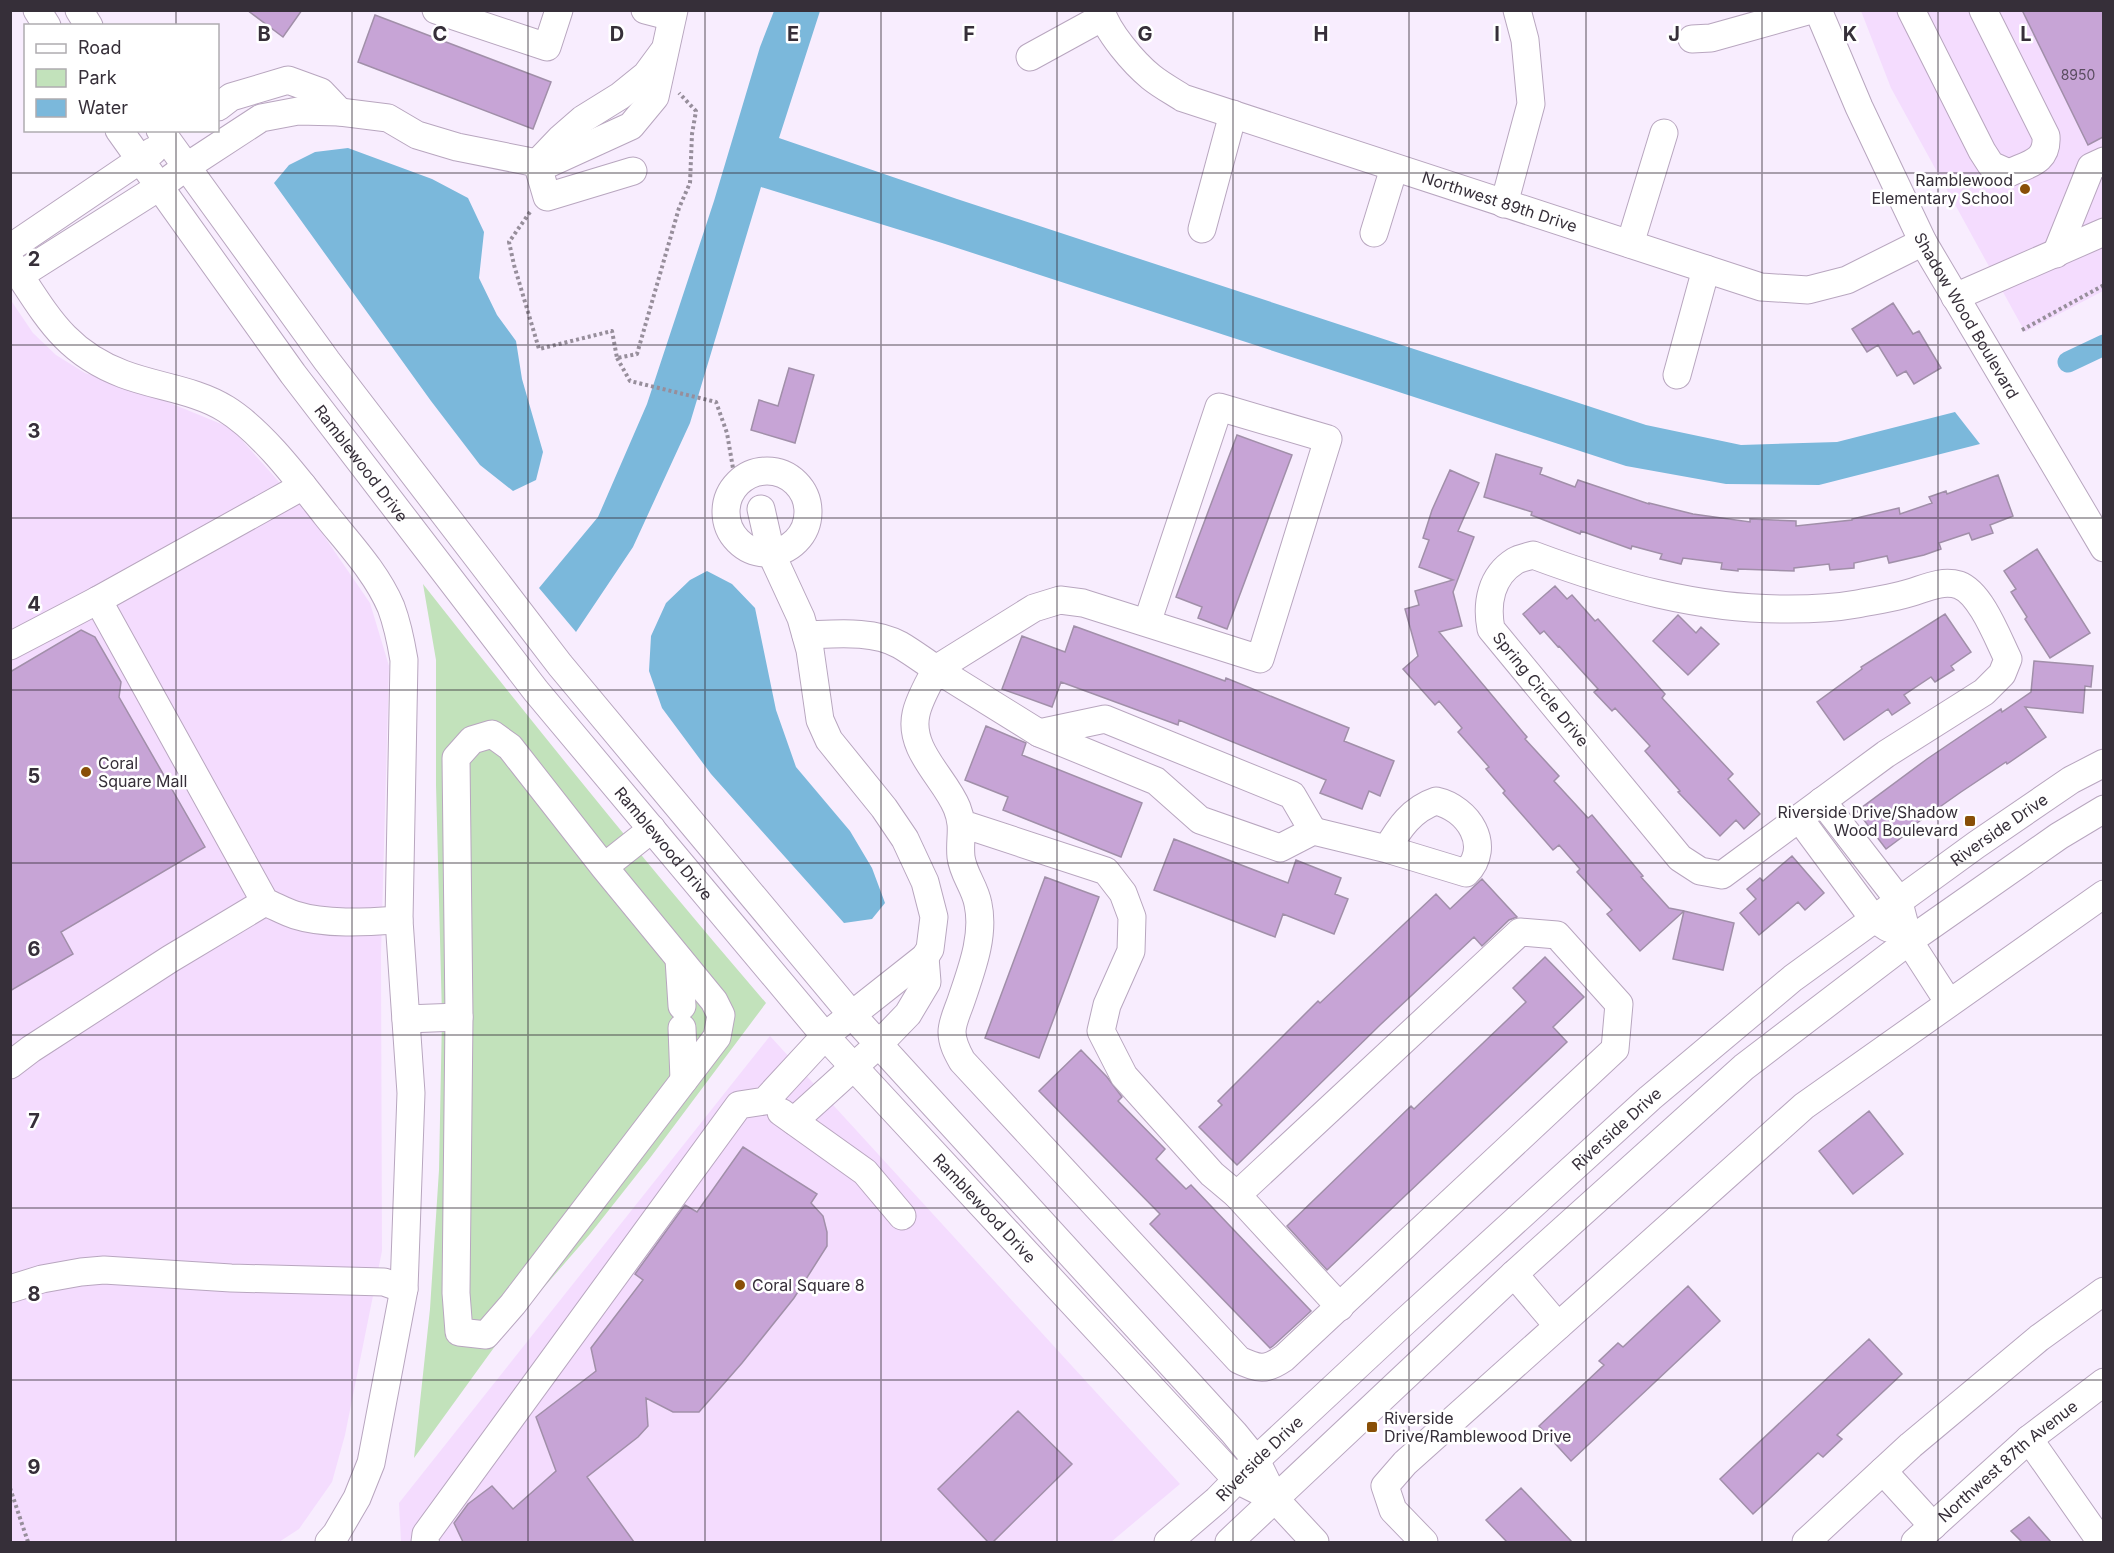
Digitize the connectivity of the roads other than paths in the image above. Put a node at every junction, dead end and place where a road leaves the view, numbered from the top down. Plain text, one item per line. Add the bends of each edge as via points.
1 (37, 10) edge
2 (79, 10) edge
3 (436, 10) edge
4 (559, 10) edge
5 (645, 10) edge
6 (1517, 10) edge
7 (1811, 10) edge
8 (1818, 10) edge
9 (1911, 10) edge
10 (1983, 10) edge
11 (673, 14) edge
12 (1102, 14) edge
13 (46, 24) edge
14 (88, 24) edge
15 (1692, 39) dead end
16 (665, 49) junction
17 (1030, 57) dead end
18 (219, 106) edge
19 (340, 112) junction
20 (1233, 114) junction
21 (120, 132) edge
22 (1664, 133) dead end
23 (170, 134) edge
24 (140, 160) junction
25 (2103, 161) edge
26 (544, 163) junction
27 (186, 166) junction
28 (1394, 168) junction
29 (633, 171) dead end
30 (159, 187) junction
31 (1504, 204) junction
32 (1202, 229) dead end
33 (2103, 232) edge
34 (1374, 233) dead end
35 (1923, 242) junction
36 (1629, 244) junction
37 (10, 248) edge
38 (2056, 254) junction
39 (15, 268) edge
40 (1706, 269) junction
41 (1955, 297) junction
42 (1677, 375) dead end
43 (303, 486) junction
44 (761, 509) dead end
45 (2103, 548) edge
46 (771, 553) junction
47 (98, 600) junction
48 (1147, 623) junction
49 (806, 635) junction
50 (10, 646) edge
51 (936, 669) junction
52 (1039, 733) junction
53 (2103, 763) edge
54 (1822, 801) junction
55 (2103, 809) edge
56 (1799, 818) junction
57 (963, 825) junction
58 (652, 829) junction
59 (1313, 831) junction
60 (1387, 849) dead end
61 (604, 867) junction
62 (2103, 894) edge
63 (1898, 899) junction
64 (265, 902) junction
65 (1873, 918) junction
66 (399, 920) junction
67 (1909, 941) junction
68 (925, 957) junction
69 (679, 959) junction
70 (1949, 1003) junction
71 (852, 1015) junction
72 (459, 1017) junction
73 (405, 1019) junction
74 (825, 1036) junction
75 (879, 1044) junction
76 (10, 1065) edge
77 (854, 1068) junction
78 (684, 1080) junction
79 (765, 1101) junction
80 (794, 1121) junction
81 (1237, 1195) junction
82 (902, 1216) dead end
83 (1514, 1275) junction
84 (10, 1289) edge
85 (404, 1289) junction
86 (2103, 1293) edge
87 (1340, 1306) junction
88 (1558, 1326) junction
89 (2103, 1382) edge
90 (2029, 1439) junction
91 (1256, 1460) junction
92 (1883, 1471) junction
93 (1237, 1480) junction
94 (1275, 1499) junction
95 (1924, 1534) edge
96 (336, 1540) edge
97 (425, 1542) edge
98 (1168, 1542) edge
99 (1229, 1542) edge
100 (1315, 1542) edge
101 (1424, 1542) edge
102 (1806, 1542) edge
103 (2101, 1542) edge

1 - 13 street
2 - 14 street
3 - 4 street via 547,47
5 - 11 street
6 - 31 street via 1525,40 1531,104
7 - 15 street via 1711,38
8 - 35 street, Shadow Wood Boulevard
9 - 10 street via 1982,151 1991,165 2009,172 2038,160 2046,136
11 - 16 street
12 - 17 street
12 - 20 street, Northwest 89th Drive via 1126,51 1151,77 1183,98
16 - 26 street via 646,75 560,139
16 - 26 street via 655,97 631,126
18 - 19 street via 231,98 288,80 321,92
19 - 26 street via 388,118 417,135 457,147
19 - 27 street via 298,111 261,118
20 - 28 street, Northwest 89th Drive
20 - 32 street
21 - 24 street, Ramblewood Drive
22 - 36 street
23 - 24 street
23 - 27 street, Ramblewood Drive
24 - 30 street, Ramblewood Drive
24 - 37 street
25 - 38 street via 2091,167
26 - 29 street via 547,197
27 - 30 street
27 - 71 street, Ramblewood Drive via 327,361 512,604
28 - 31 street, Northwest 89th Drive
28 - 34 street
30 - 39 street
30 - 58 street, Ramblewood Drive via 293,374 486,626
31 - 36 street, Northwest 89th Drive
33 - 38 street
35 - 40 street, Northwest 89th Drive via 1847,280 1808,290 1761,287
35 - 41 street, Shadow Wood Boulevard
36 - 40 street, Northwest 89th Drive
38 - 41 street
39 - 43 street via 54,327 76,349 122,374 226,409 257,435
40 - 42 street
41 - 45 street, Shadow Wood Boulevard
43 - 47 street
43 - 66 street via 376,579 391,608 401,642 404,660
44 - 46 street
46 - 46 street via 793,544 800,535 805,525 806,502 785,475 762,472 751,474 736,486 728,499 727,522 739,542 749,549
46 - 49 street
47 - 50 street
47 - 64 street
48 - 48 street via 1260,659 1328,439 1219,407
48 - 51 street via 1060,600 1034,608
49 - 51 street via 872,636 898,644
49 - 68 street via 820,720 829,740 905,839 925,882 934,916 930,949
51 - 52 street
51 - 57 street via 915,715 917,738 957,807
52 - 59 street via 1156,781 1200,820 1280,848
52 - 59 street via 1105,719 1292,795
53 - 63 street, Riverside Drive
54 - 56 street, Spring Circle Drive
54 - 56 street, Spring Circle Drive via 1886,754 1984,692 2002,674 2008,659 1976,597 1960,585 1941,583 1854,604 1789,609 1720,606 1652,593 1593,578 1533,555 1515,561 1501,575 1491,591 1491,629 1680,858 1700,871 1722,875
54 - 63 street
55 - 67 street
56 - 65 street
57 - 81 street via 1106,871 1123,893 1132,917 1131,951 1107,1005 1101,1031 1124,1076 1212,1174
57 - 87 street via 961,855 978,903 981,929 952,1030 954,1046 962,1061 1239,1360 1256,1367 1271,1367
58 - 61 street
58 - 74 street, Ramblewood Drive
59 - 60 street
61 - 69 street
61 - 72 street via 510,747 492,734 472,740 456,758
62 - 70 street
63 - 65 street, Riverside Drive
63 - 67 street
64 - 66 street via 296,916 330,921
64 - 76 street via 151,971
65 - 67 street
65 - 91 street, Riverside Drive via 1793,978 1650,1098
66 - 73 street
67 - 70 street
67 - 83 street via 1744,1067
68 - 71 street
68 - 75 street via 927,982 908,1014
69 - 78 street
69 - 78 street via 721,1015 717,1037
70 - 88 street via 1804,1106
71 - 74 street
71 - 75 street, Ramblewood Drive
72 - 73 street
72 - 78 street via 456,1293 459,1332 486,1335
73 - 85 street via 411,1093
74 - 77 street, Ramblewood Drive
74 - 79 street
75 - 77 street
75 - 91 street, Ramblewood Drive
77 - 80 street
77 - 93 street, Ramblewood Drive
79 - 80 street
79 - 97 street via 739,1105 426,1534
80 - 82 street via 865,1172
81 - 87 street
81 - 87 street via 1520,932 1557,935 1619,1004 1616,1049
83 - 88 street
83 - 94 street
84 - 85 street via 42,1279 104,1270 384,1282
85 - 96 street via 371,1462
86 - 92 street via 2040,1338
88 - 101 street via 1405,1463 1385,1486 1393,1510
89 - 90 street, Northwest 87th Avenue
90 - 95 street, Northwest 87th Avenue
90 - 103 street
91 - 93 street, Riverside Drive
91 - 94 street, Ramblewood Drive
92 - 95 street
92 - 102 street
93 - 94 street, Ramblewood Drive
93 - 98 street, Riverside Drive
94 - 99 street
94 - 100 street, Ramblewood Drive

